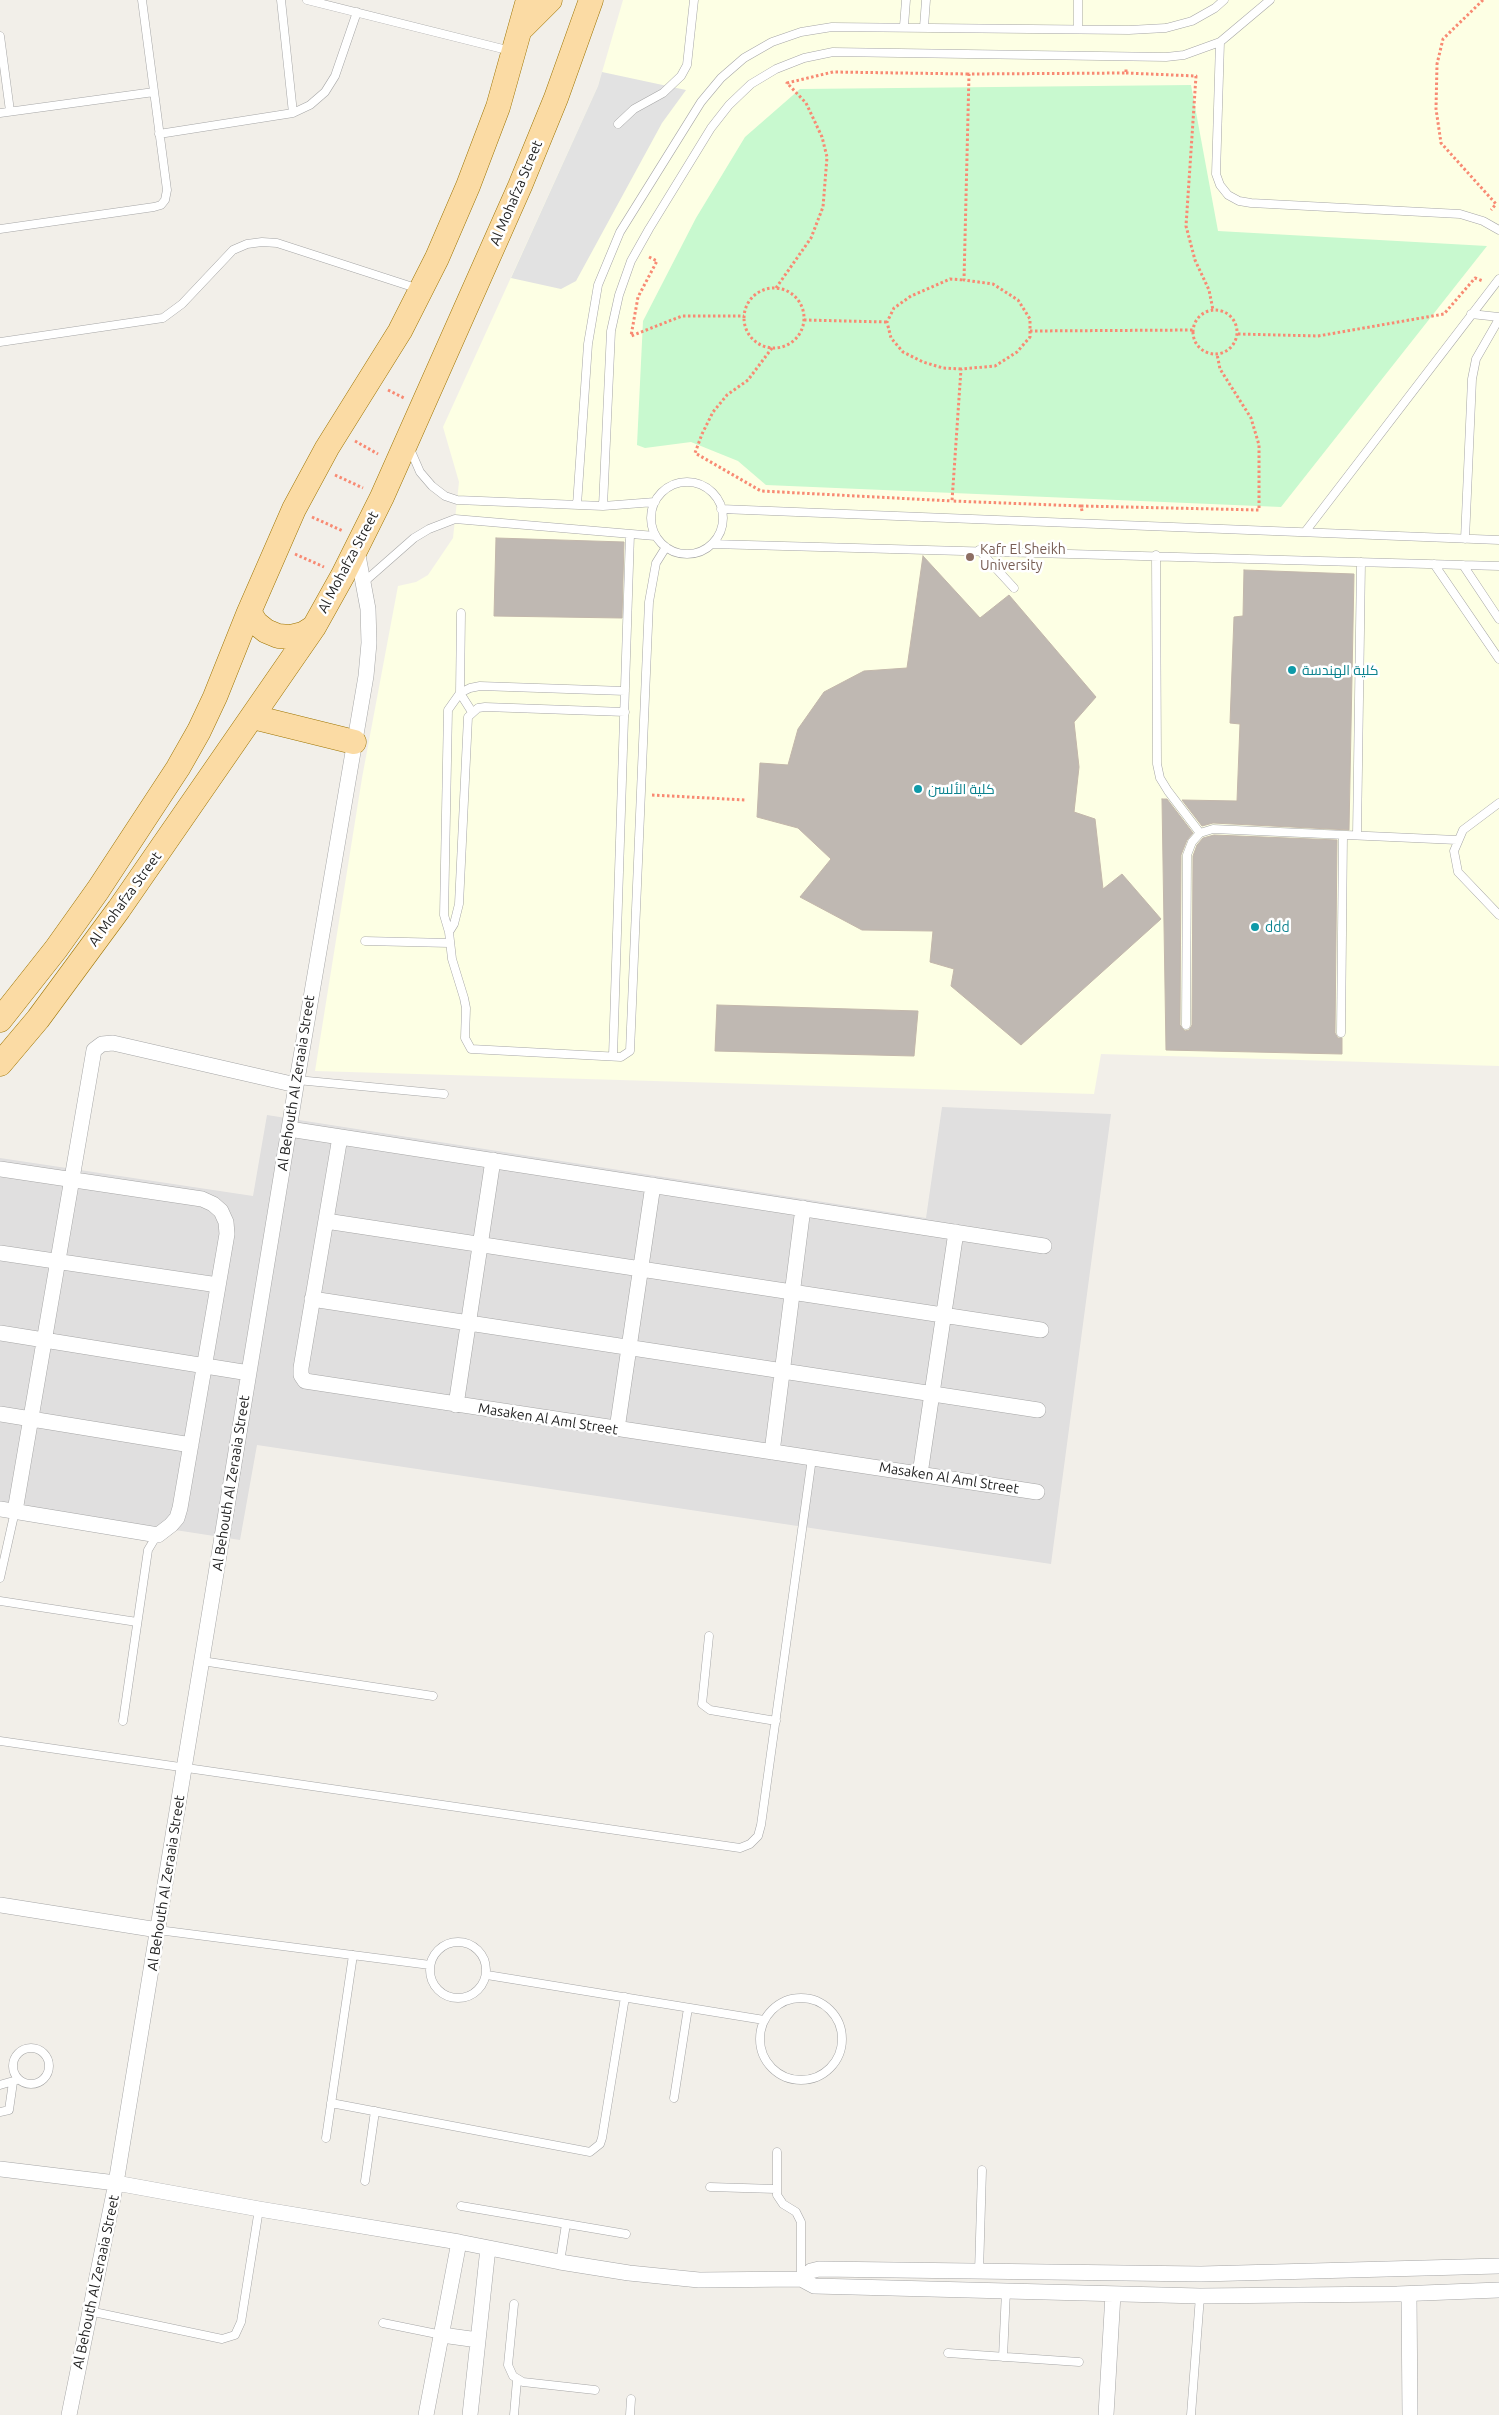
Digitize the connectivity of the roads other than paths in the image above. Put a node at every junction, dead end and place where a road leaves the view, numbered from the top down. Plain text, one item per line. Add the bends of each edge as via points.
1 (142, 0) edge
2 (281, 0) edge
3 (307, 0) edge
4 (528, 0) edge
5 (550, 0) edge
6 (694, 0) edge
7 (906, 0) edge
8 (926, 0) edge
9 (1078, 0) edge
10 (1224, 0) edge
11 (1270, 0) edge
12 (585, 4) edge
13 (357, 12) junction
14 (904, 26) junction
15 (924, 27) junction
16 (1078, 30) junction
17 (0, 36) edge
18 (517, 41) junction
19 (1220, 42) junction
20 (154, 92) junction
21 (10, 112) junction
22 (0, 113) edge
23 (293, 113) junction
24 (618, 124) dead end
25 (159, 134) junction
26 (0, 229) edge
27 (1499, 230) edge
28 (1499, 279) edge
29 (421, 290) junction
30 (1471, 314) junction
31 (1499, 318) edge
32 (0, 342) edge
33 (407, 438) junction
34 (655, 502) junction
35 (577, 505) junction
36 (602, 506) junction
37 (721, 509) junction
38 (1305, 532) junction
39 (630, 534) junction
40 (655, 536) junction
41 (1465, 539) junction
42 (1499, 540) edge
43 (712, 544) junction
44 (666, 547) junction
45 (979, 550) junction
46 (1156, 555) junction
47 (1361, 562) junction
48 (1434, 564) junction
49 (1463, 565) junction
50 (1499, 566) edge
51 (353, 579) junction
52 (1014, 588) dead end
53 (249, 612) junction
54 (461, 613) dead end
55 (1499, 619) edge
56 (314, 627) junction
57 (1499, 659) edge
58 (625, 691) junction
59 (460, 693) junction
60 (472, 712) junction
61 (625, 712) junction
62 (253, 717) junction
63 (354, 742) junction
64 (1499, 803) edge
65 (1200, 833) junction
66 (1343, 835) junction
67 (1357, 835) junction
68 (1458, 840) junction
69 (1499, 915) edge
70 (449, 932) junction
71 (365, 941) dead end
72 (449, 943) junction
73 (0, 1020) edge
74 (1186, 1025) dead end
75 (1341, 1032) dead end
76 (614, 1056) junction
77 (0, 1064) edge
78 (296, 1082) junction
79 (444, 1094) dead end
80 (289, 1129) junction
81 (340, 1137) junction
82 (493, 1160) junction
83 (0, 1169) edge
84 (70, 1180) junction
85 (653, 1185) junction
86 (803, 1208) junction
87 (326, 1221) junction
88 (956, 1232) junction
89 (480, 1244) junction
90 (1044, 1246) dead end
91 (0, 1253) edge
92 (58, 1262) junction
93 (641, 1269) junction
94 (218, 1285) junction
95 (792, 1292) junction
96 (312, 1299) junction
97 (944, 1315) junction
98 (469, 1323) junction
99 (1042, 1330) dead end
100 (0, 1334) edge
101 (44, 1341) junction
102 (629, 1348) junction
103 (204, 1366) junction
104 (782, 1371) junction
105 (249, 1374) junction
106 (932, 1394) junction
107 (456, 1405) junction
108 (1038, 1410) dead end
109 (0, 1414) edge
110 (31, 1419) junction
111 (617, 1429) junction
112 (191, 1445) junction
113 (772, 1452) junction
114 (812, 1458) junction
115 (920, 1474) junction
116 (1037, 1492) dead end
117 (0, 1509) edge
118 (15, 1511) junction
119 (158, 1535) junction
120 (0, 1578) edge
121 (0, 1601) edge
122 (137, 1622) junction
123 (709, 1636) dead end
124 (202, 1660) junction
125 (433, 1696) dead end
126 (776, 1720) junction
127 (123, 1721) dead end
128 (0, 1741) edge
129 (184, 1766) junction
130 (0, 1905) edge
131 (158, 1930) junction
132 (353, 1955) junction
133 (430, 1966) junction
134 (487, 1975) junction
135 (625, 1997) junction
136 (688, 2008) junction
137 (764, 2020) junction
138 (16, 2081) junction
139 (0, 2085) edge
140 (674, 2098) dead end
141 (331, 2103) junction
142 (375, 2111) junction
143 (0, 2112) edge
144 (326, 2138) dead end
145 (777, 2152) dead end
146 (0, 2169) edge
147 (982, 2170) dead end
148 (365, 2182) dead end
149 (116, 2183) junction
150 (710, 2187) dead end
151 (776, 2189) junction
152 (461, 2206) dead end
153 (259, 2209) junction
154 (566, 2224) junction
155 (626, 2234) dead end
156 (459, 2242) junction
157 (488, 2248) junction
158 (560, 2262) junction
159 (1499, 2266) edge
160 (979, 2272) junction
161 (1201, 2274) junction
162 (801, 2279) junction
163 (1499, 2290) edge
164 (1006, 2291) junction
165 (1113, 2294) junction
166 (1409, 2294) junction
167 (1200, 2296) junction
168 (514, 2304) dead end
169 (89, 2311) junction
170 (383, 2323) dead end
171 (442, 2335) junction
172 (478, 2340) junction
173 (948, 2353) dead end
174 (1003, 2357) junction
175 (1080, 2362) dead end
176 (517, 2380) junction
177 (595, 2390) dead end
178 (631, 2399) dead end
179 (69, 2415) edge
180 (426, 2415) edge
181 (470, 2415) edge
182 (514, 2415) edge
183 (630, 2415) edge
184 (1106, 2415) edge
185 (1190, 2415) edge
186 (1410, 2415) edge

1 - 20 lane
2 - 23 lane
3 - 13 lane
4 - 18 main road, Al Mohafza Street
5 - 18 main road
6 - 24 lane via 687,65 681,76 663,93
7 - 14 lane
8 - 15 lane
9 - 16 lane
10 - 16 lane via 1192,21 1166,28
11 - 19 lane
12 - 33 main road, Al Mohafza Street via 520,186
13 - 18 lane
13 - 23 lane via 335,76 325,92 310,105
14 - 15 lane
14 - 35 lane via 832,27 801,32 772,42 744,58 701,102 620,232 598,285 588,344
15 - 16 lane
17 - 21 lane
18 - 29 main road, Al Mohafza Street via 498,106 468,186
19 - 27 lane via 1216,174 1228,195 1251,203 1460,214
19 - 36 lane via 1184,55 833,52 776,68 751,84 729,104 711,128 637,250 619,295 611,330
20 - 21 lane
20 - 25 lane
21 - 22 lane
23 - 25 lane
25 - 26 lane via 167,190 166,200 161,205
28 - 30 lane
29 - 32 lane via 277,243 262,242 233,250 182,304 163,318
29 - 53 main road, Al Mohafza Street via 370,382 317,465
30 - 31 lane
30 - 38 lane
31 - 41 lane via 1476,359 1472,379
33 - 35 lane via 420,472 445,496 457,500
33 - 51 main road, Al Mohafza Street via 359,544
34 - 36 lane
34 - 37 lane via 672,486 696,484 708,489
34 - 40 lane via 651,519
35 - 36 lane
37 - 38 lane
37 - 43 lane via 722,527
38 - 41 lane
39 - 40 lane
39 - 51 lane via 455,519 414,538
39 - 58 lane
40 - 44 lane
41 - 42 lane
43 - 44 lane via 695,553 675,552
43 - 45 lane
44 - 76 lane via 656,563 649,602 632,1044 626,1054
45 - 46 lane
45 - 52 lane
46 - 47 lane
46 - 65 lane via 1157,764 1168,792
47 - 48 lane
47 - 67 lane
48 - 49 lane
48 - 57 lane
49 - 50 lane
49 - 55 lane
51 - 56 main road, Al Mohafza Street
51 - 63 street, Al Behouth Al Zeraaia Street via 369,643
53 - 56 main road via 256,623 278,636 291,637
53 - 73 main road, Al Mohafza Street via 216,697 178,768 98,890
54 - 59 lane
56 - 62 main road, Al Mohafza Street
58 - 59 lane via 480,686
58 - 61 lane
59 - 60 lane
59 - 70 lane via 451,705 447,721 443,904
60 - 61 lane via 485,707
60 - 70 lane via 466,723 459,904
61 - 76 lane
62 - 63 main road
62 - 77 main road, Al Mohafza Street via 119,909 38,1019
63 - 78 street, Al Behouth Al Zeraaia Street
64 - 68 lane via 1463,830
65 - 66 lane via 1214,829
65 - 74 lane via 1187,855
66 - 67 lane
66 - 75 lane
67 - 68 lane
68 - 69 lane via 1454,850 1458,872
70 - 72 lane
71 - 72 lane
72 - 76 lane via 466,1008 465,1038 471,1049
78 - 79 lane
78 - 80 street, Al Behouth Al Zeraaia Street
78 - 84 street via 112,1043 102,1044 94,1050 90,1060
80 - 81 street
80 - 105 street, Al Behouth Al Zeraaia Street
81 - 82 street
81 - 87 street, Masaken Al Aml Street
82 - 85 street
82 - 89 street
83 - 84 street
84 - 92 street
84 - 94 street via 202,1199 212,1204 221,1211 227,1234
85 - 86 street
85 - 93 street
86 - 88 street
86 - 95 street
87 - 89 street
87 - 96 street, Masaken Al Aml Street
88 - 90 street
88 - 97 street
89 - 93 street
89 - 98 street
91 - 92 street
92 - 94 street
92 - 101 street
93 - 95 street
93 - 102 street
94 - 103 street
95 - 97 street
95 - 104 street
96 - 98 street
96 - 107 street, Masaken Al Aml Street via 301,1368 301,1375 306,1381
97 - 99 street
97 - 106 street
98 - 102 street
98 - 107 street
100 - 101 street
101 - 103 street
101 - 110 street
102 - 104 street
102 - 111 street
103 - 105 street
103 - 112 street
104 - 106 street
104 - 113 street
105 - 124 street, Al Behouth Al Zeraaia Street
106 - 108 street
106 - 115 street
107 - 111 street, Masaken Al Aml Street
109 - 110 street
110 - 112 street
110 - 118 street
111 - 113 street, Masaken Al Aml Street
112 - 119 street via 177,1518
113 - 114 street, Masaken Al Aml Street
114 - 115 street, Masaken Al Aml Street
114 - 126 lane
115 - 116 street, Masaken Al Aml Street
117 - 118 street
118 - 119 street
118 - 120 lane
119 - 122 lane via 148,1550
121 - 122 lane
122 - 127 lane
123 - 126 lane via 702,1704 710,1710
124 - 125 lane
124 - 129 street, Al Behouth Al Zeraaia Street
126 - 129 lane via 759,1830 750,1844 740,1848
128 - 129 lane
129 - 131 street, Al Behouth Al Zeraaia Street
130 - 131 street
131 - 132 lane
131 - 149 street, Al Behouth Al Zeraaia Street
132 - 133 lane
132 - 141 lane
133 - 134 lane via 430,1974 438,1990 453,1998 478,1991
133 - 134 lane via 433,1957 446,1944 463,1942 472,1945 484,1958
134 - 135 lane
135 - 136 lane
135 - 142 lane via 602,2138 596,2149 583,2152
136 - 137 lane
136 - 140 lane
137 - 137 lane via 760,2040 766,2059 789,2078 820,2075 839,2053 842,2038 838,2023 826,2006 817,2001 787,2000
138 - 138 lane via 31,2084 43,2080 49,2068 46,2056 34,2049 17,2055 13,2068
138 - 139 lane
138 - 143 lane via 9,2110
141 - 142 lane
141 - 144 lane
142 - 148 lane
145 - 151 lane
146 - 149 street
147 - 160 lane
149 - 153 street
149 - 169 street, Al Behouth Al Zeraaia Street
150 - 151 lane
151 - 162 lane via 779,2200 796,2212 801,2222
152 - 154 lane
153 - 156 street
153 - 169 lane via 241,2322 235,2335 222,2339
154 - 155 lane
154 - 158 lane
156 - 157 street
156 - 171 street
157 - 158 street
157 - 172 street
158 - 162 street via 699,2280
159 - 161 street
160 - 161 street
160 - 162 street via 819,2270 811,2271
161 - 167 street
162 - 164 street via 814,2286
163 - 166 street
164 - 165 street
164 - 174 lane
165 - 167 street
165 - 184 street
166 - 167 street
166 - 186 street
167 - 185 lane
168 - 176 lane via 508,2365
169 - 179 street, Al Behouth Al Zeraaia Street
170 - 171 lane
171 - 172 street
171 - 180 street
172 - 181 street
173 - 174 lane
174 - 175 lane
176 - 177 lane
176 - 182 lane
178 - 183 lane

